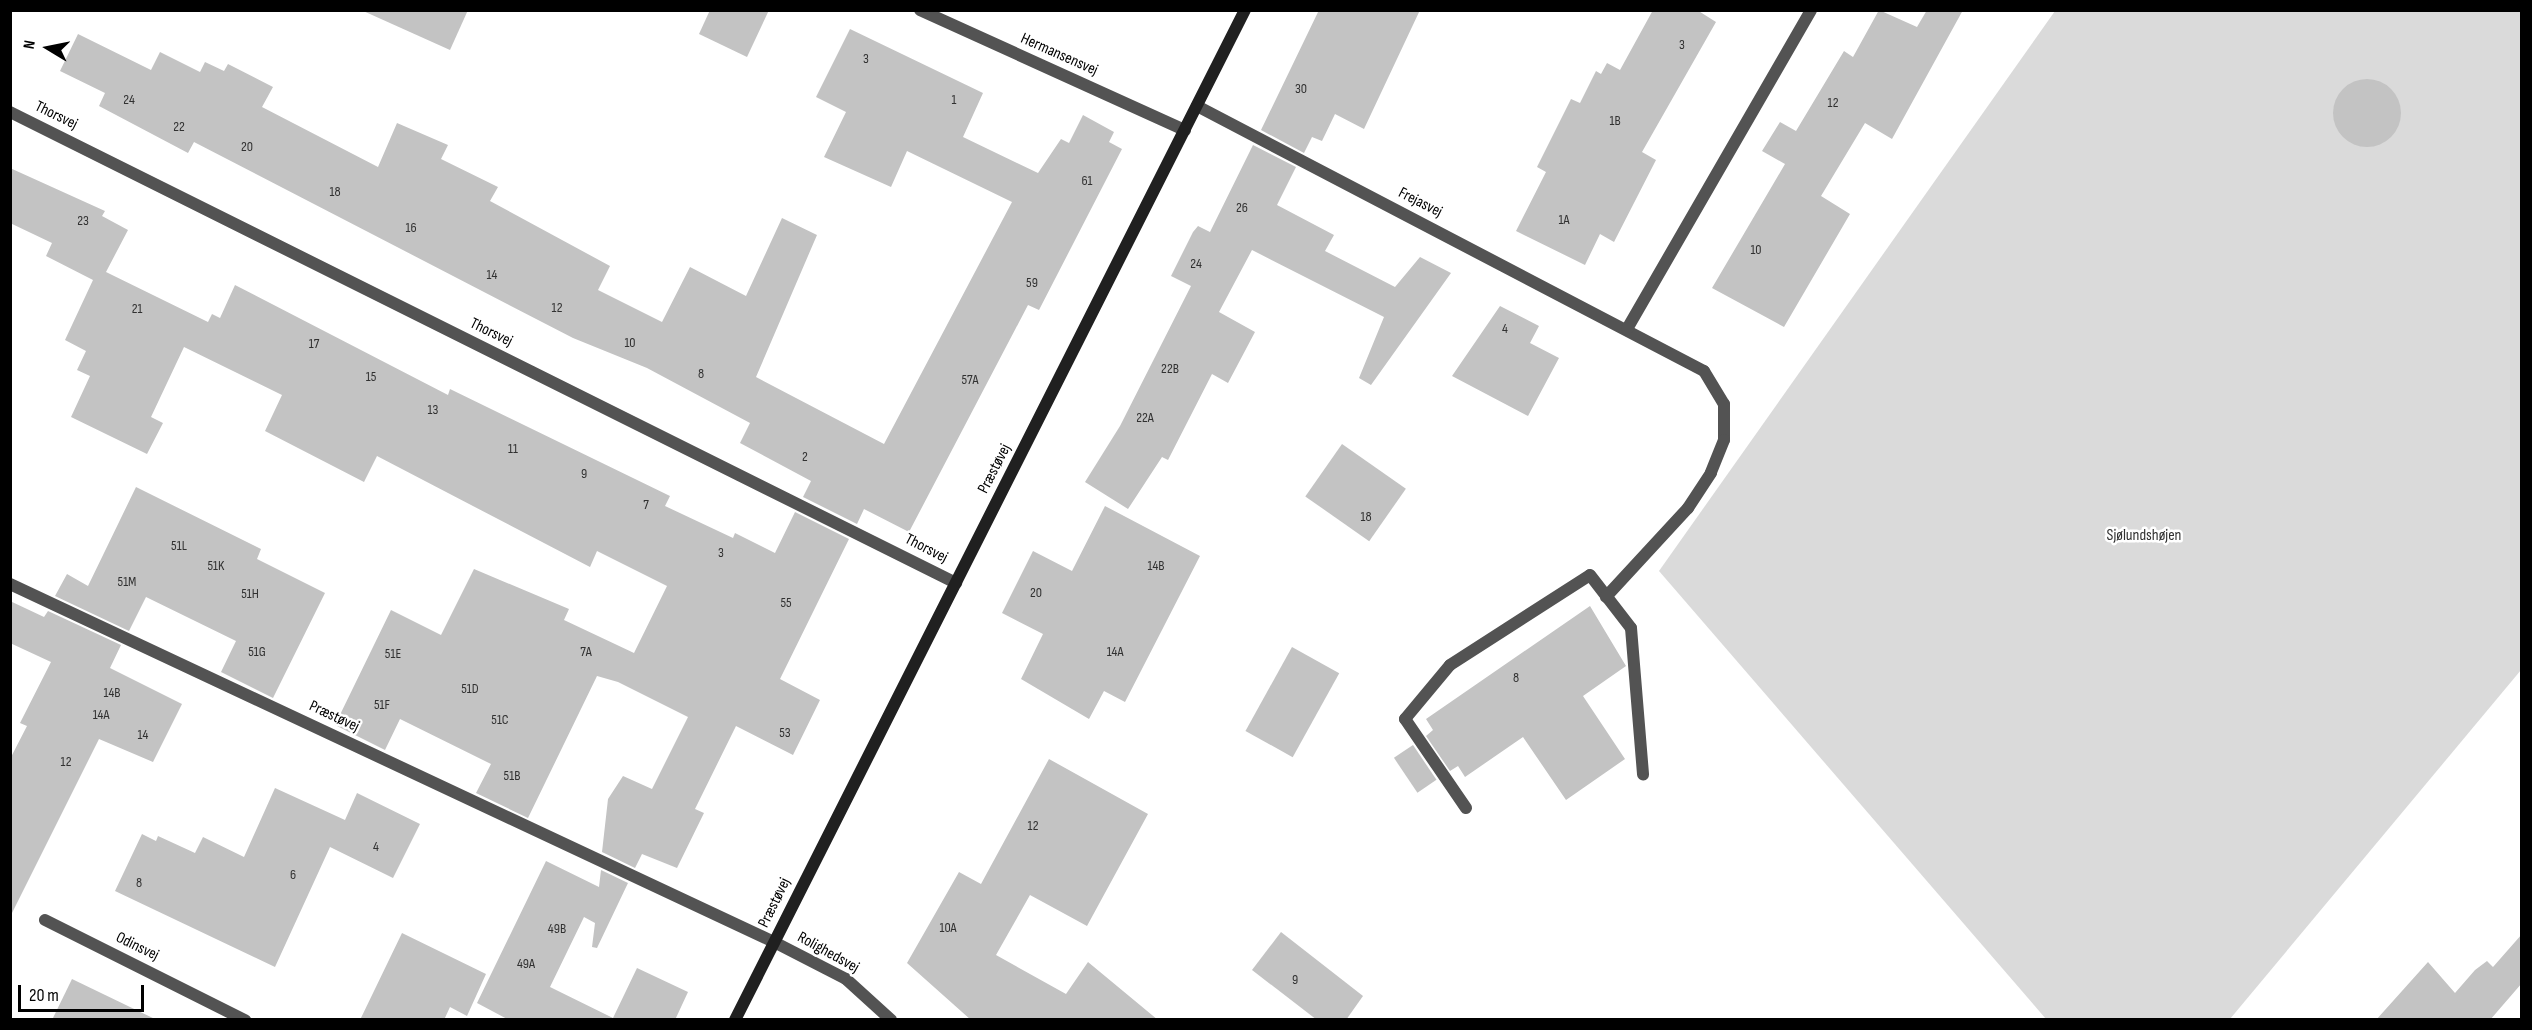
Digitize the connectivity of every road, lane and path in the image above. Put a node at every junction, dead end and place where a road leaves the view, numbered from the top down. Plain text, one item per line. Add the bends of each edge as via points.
1 (920, 10) edge
2 (1245, 10) edge
3 (1811, 10) edge
4 (1197, 106) junction
5 (10, 112) edge
6 (1185, 130) junction
7 (1627, 329) junction
8 (956, 583) junction
9 (10, 584) edge
10 (1606, 597) junction
11 (1642, 775) dead end
12 (1466, 808) dead end
13 (45, 920) dead end
14 (774, 942) junction
15 (245, 1020) edge
16 (735, 1020) edge
17 (891, 1020) edge

1 - 6 street, Hermansensvej
2 - 4 street, Præstøvej
3 - 7 street
4 - 6 street, Præstøvej
4 - 7 street, Frejasvej
5 - 8 street, Thorsvej
6 - 8 street, Præstøvej
7 - 10 street, Frejasvej via 1704,370 1724,404 1724,440 1688,508
8 - 14 street, Præstøvej
9 - 14 street, Præstøvej
10 - 11 street via 1631,628
10 - 12 street via 1590,575 1450,664 1405,719
13 - 15 street, Odinsvej
14 - 16 street, Præstøvej
14 - 17 street, Rolighedsvej via 846,979

